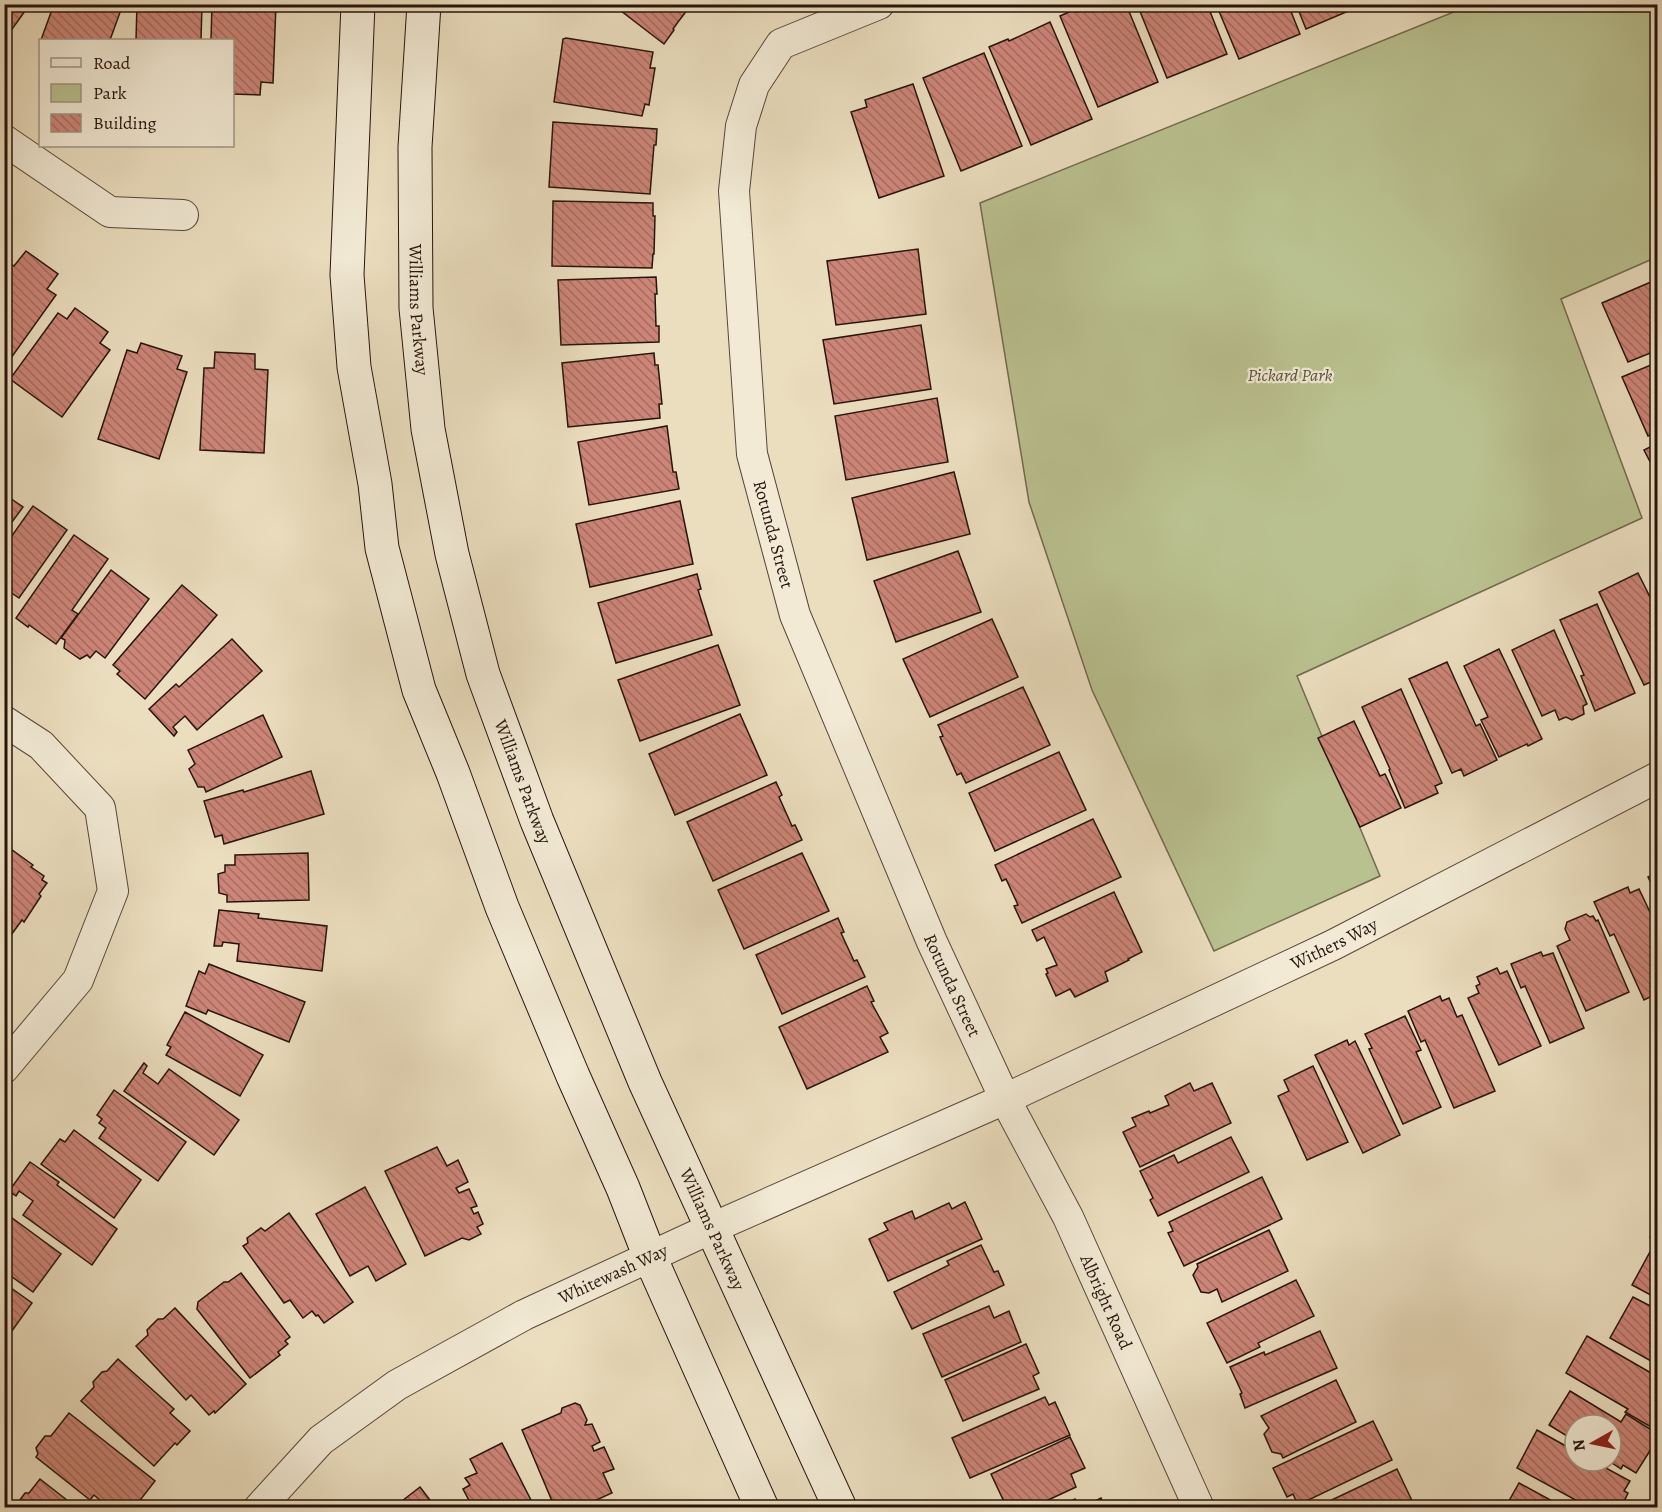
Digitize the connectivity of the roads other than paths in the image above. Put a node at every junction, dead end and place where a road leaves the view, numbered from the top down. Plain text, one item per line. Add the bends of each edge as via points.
1 (358, 4) edge
2 (424, 4) edge
3 (879, 4) edge
4 (4, 140) edge
5 (183, 215) dead end
6 (4, 721) edge
7 (1658, 777) edge
8 (4, 1068) edge
9 (1005, 1099) junction
10 (712, 1228) junction
11 (650, 1257) junction
12 (259, 1508) edge
13 (762, 1508) edge
14 (840, 1508) edge
15 (1199, 1508) edge

1 - 11 main road via 347,275 354,367 382,548 419,690 502,907
2 - 10 main road, Williams Parkway via 415,147 416,308 428,429 452,554 483,674 537,821 645,1082
3 - 9 street, Rotunda Street via 782,44 754,85 741,126 734,191 752,454 795,615 932,942
4 - 5 street via 110,212
6 - 8 street via 41,745 100,808 113,891 78,980
7 - 9 street, Withers Way via 1333,945
9 - 10 street, Whitewash Way
9 - 15 street, Albright Road via 1068,1217
10 - 11 street, Whitewash Way
10 - 14 main road, Williams Parkway
11 - 12 street, Whitewash Way via 524,1315 397,1385 321,1440
11 - 13 main road

